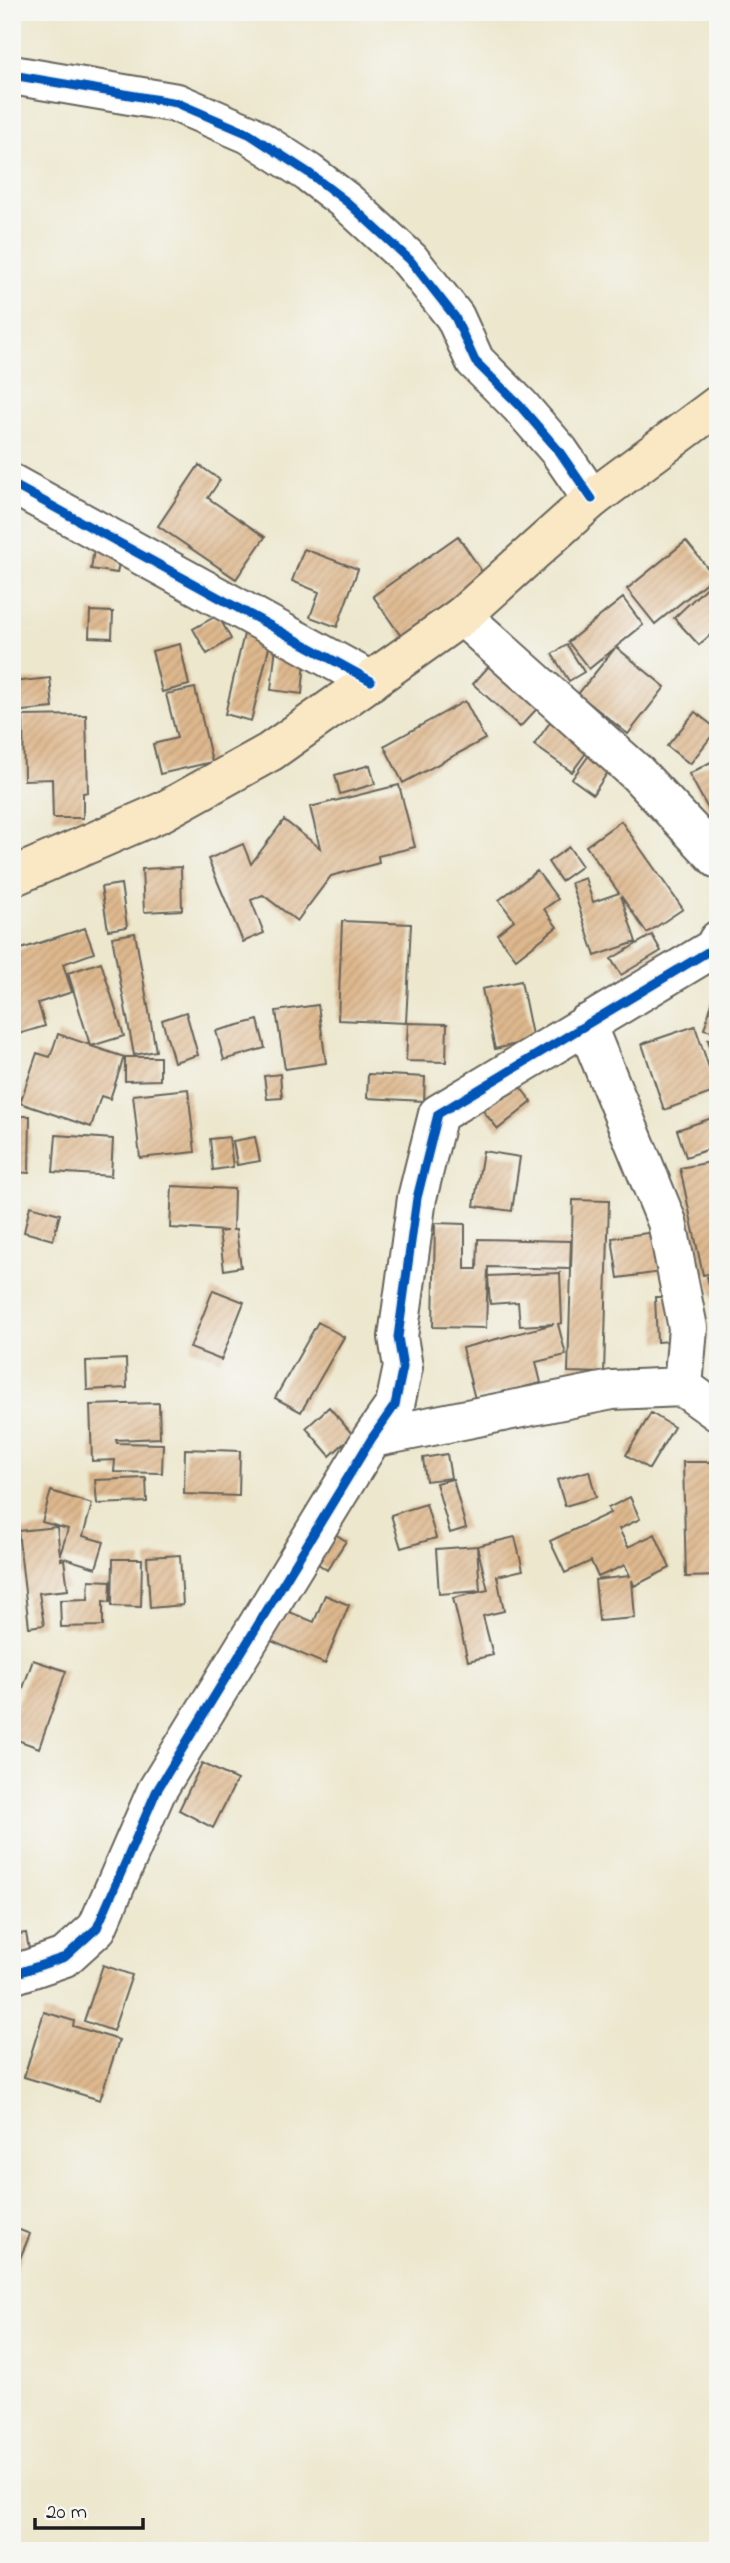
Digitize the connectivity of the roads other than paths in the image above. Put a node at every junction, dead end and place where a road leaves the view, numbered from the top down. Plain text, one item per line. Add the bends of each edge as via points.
1 (12, 75) edge
2 (718, 405) edge
3 (12, 484) edge
4 (592, 499) junction
5 (462, 616) junction
6 (371, 681) junction
7 (718, 859) edge
8 (12, 877) edge
9 (718, 940) edge
10 (586, 1024) junction
11 (683, 1387) junction
12 (718, 1412) edge
13 (372, 1438) junction
14 (12, 1975) edge

1 - 4 street via 177,103 249,134 309,173 410,260 455,317 475,361 559,451
2 - 4 main road
3 - 6 street
4 - 5 main road
5 - 6 main road
5 - 7 street via 637,773
6 - 8 main road via 270,752 162,812
9 - 10 street via 714,947
10 - 11 street via 667,1222 688,1328
10 - 13 street via 438,1114 417,1198 398,1337 403,1367 395,1405
11 - 12 street
11 - 13 street via 612,1390
13 - 14 street via 156,1792 97,1928 65,1957

